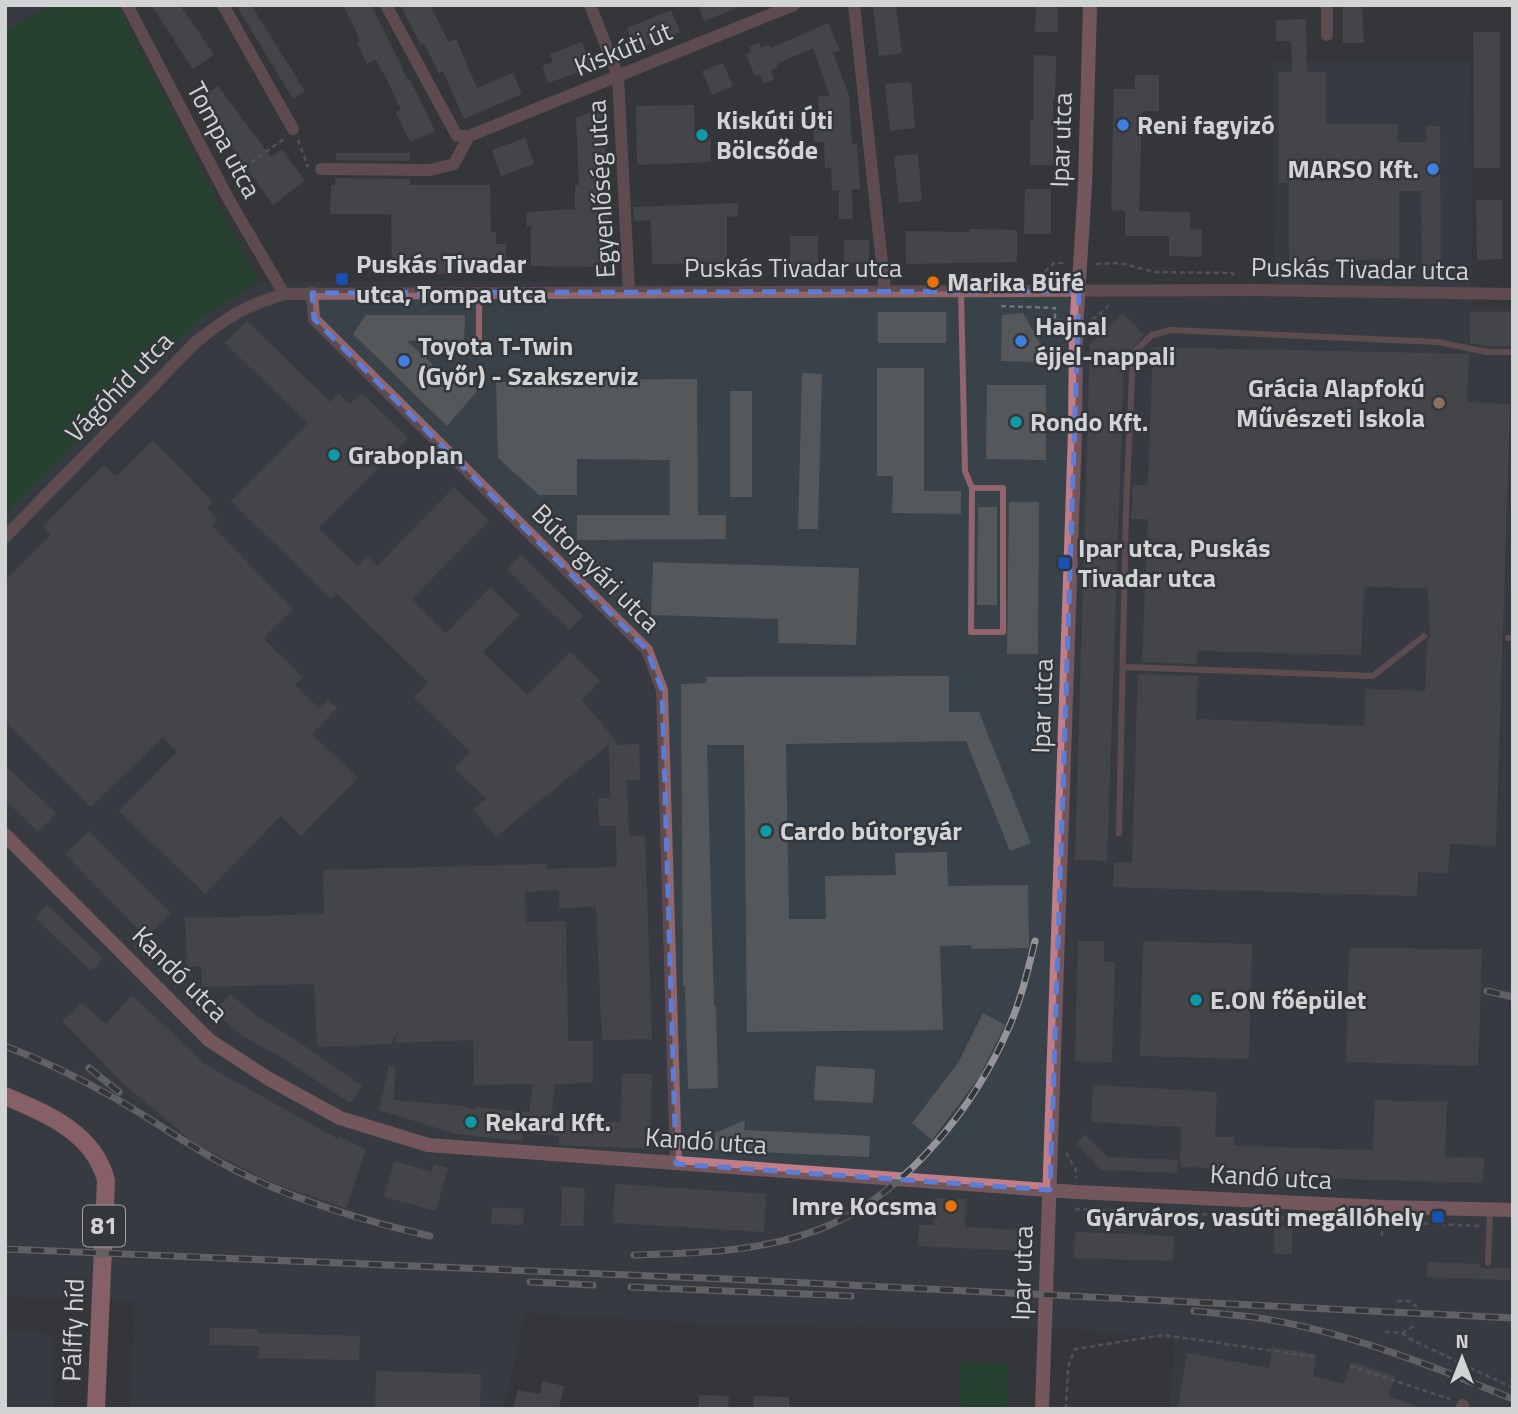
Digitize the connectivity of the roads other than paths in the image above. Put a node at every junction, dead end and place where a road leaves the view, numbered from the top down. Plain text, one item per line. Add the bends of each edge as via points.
1 (127, 5) edge
2 (223, 5) edge
3 (386, 5) edge
4 (590, 5) edge
5 (794, 5) edge
6 (854, 5) edge
7 (1090, 5) edge
8 (1327, 5) edge
9 (1327, 35) dead end
10 (618, 76) junction
11 (293, 129) road end
12 (463, 136) junction
13 (321, 169) road end
14 (629, 291) junction
15 (885, 291) junction
16 (1079, 291) junction
17 (479, 292) junction
18 (961, 292) junction
19 (312, 293) junction
20 (284, 294) junction
21 (1513, 294) edge
22 (426, 347) dead end
23 (1513, 352) edge
24 (972, 488) junction
25 (5, 537) edge
26 (1424, 636) dead end
27 (1123, 667) junction
28 (1119, 833) dead end
29 (5, 835) edge
30 (5, 1096) edge
31 (676, 1164) junction
32 (1490, 1210) junction
33 (1513, 1210) edge
34 (1488, 1264) dead end
35 (96, 1409) edge
36 (1042, 1409) edge

1 - 20 street, Tompa utca
2 - 11 street
3 - 12 street
4 - 10 street, Egyenlőség utca
5 - 10 street, Kiskúti út
6 - 15 street
7 - 16 street, Ipar utca
8 - 9 street
10 - 12 street, Kiskúti út
10 - 14 street, Egyenlőség utca
12 - 13 street via 454,164 430,170
14 - 15 street, Puskás Tivadar utca
14 - 17 street, Puskás Tivadar utca
15 - 18 street, Puskás Tivadar utca
16 - 18 street, Puskás Tivadar utca
16 - 21 street, Puskás Tivadar utca
16 - 36 street, Ipar utca
17 - 19 street, Puskás Tivadar utca
17 - 22 lane via 479,346
18 - 24 lane via 965,471
19 - 20 street, Puskás Tivadar utca
19 - 31 street, Bútorgyári utca via 314,319 647,650 662,690
20 - 25 street, Vágóhíd utca via 229,316 196,342
23 - 27 lane via 1438,342 1171,330 1152,335 1133,353
24 - 24 lane via 971,632 1003,632 1003,488
26 - 27 lane via 1373,676
27 - 28 lane
29 - 31 street, Kandó utca via 209,1040 340,1118 428,1145
30 - 35 main road, Pálffy híd / 81 via 68,1127 102,1165 106,1180
31 - 32 street, Kandó utca via 1076,1192
32 - 33 street, Kandó utca
32 - 34 lane

